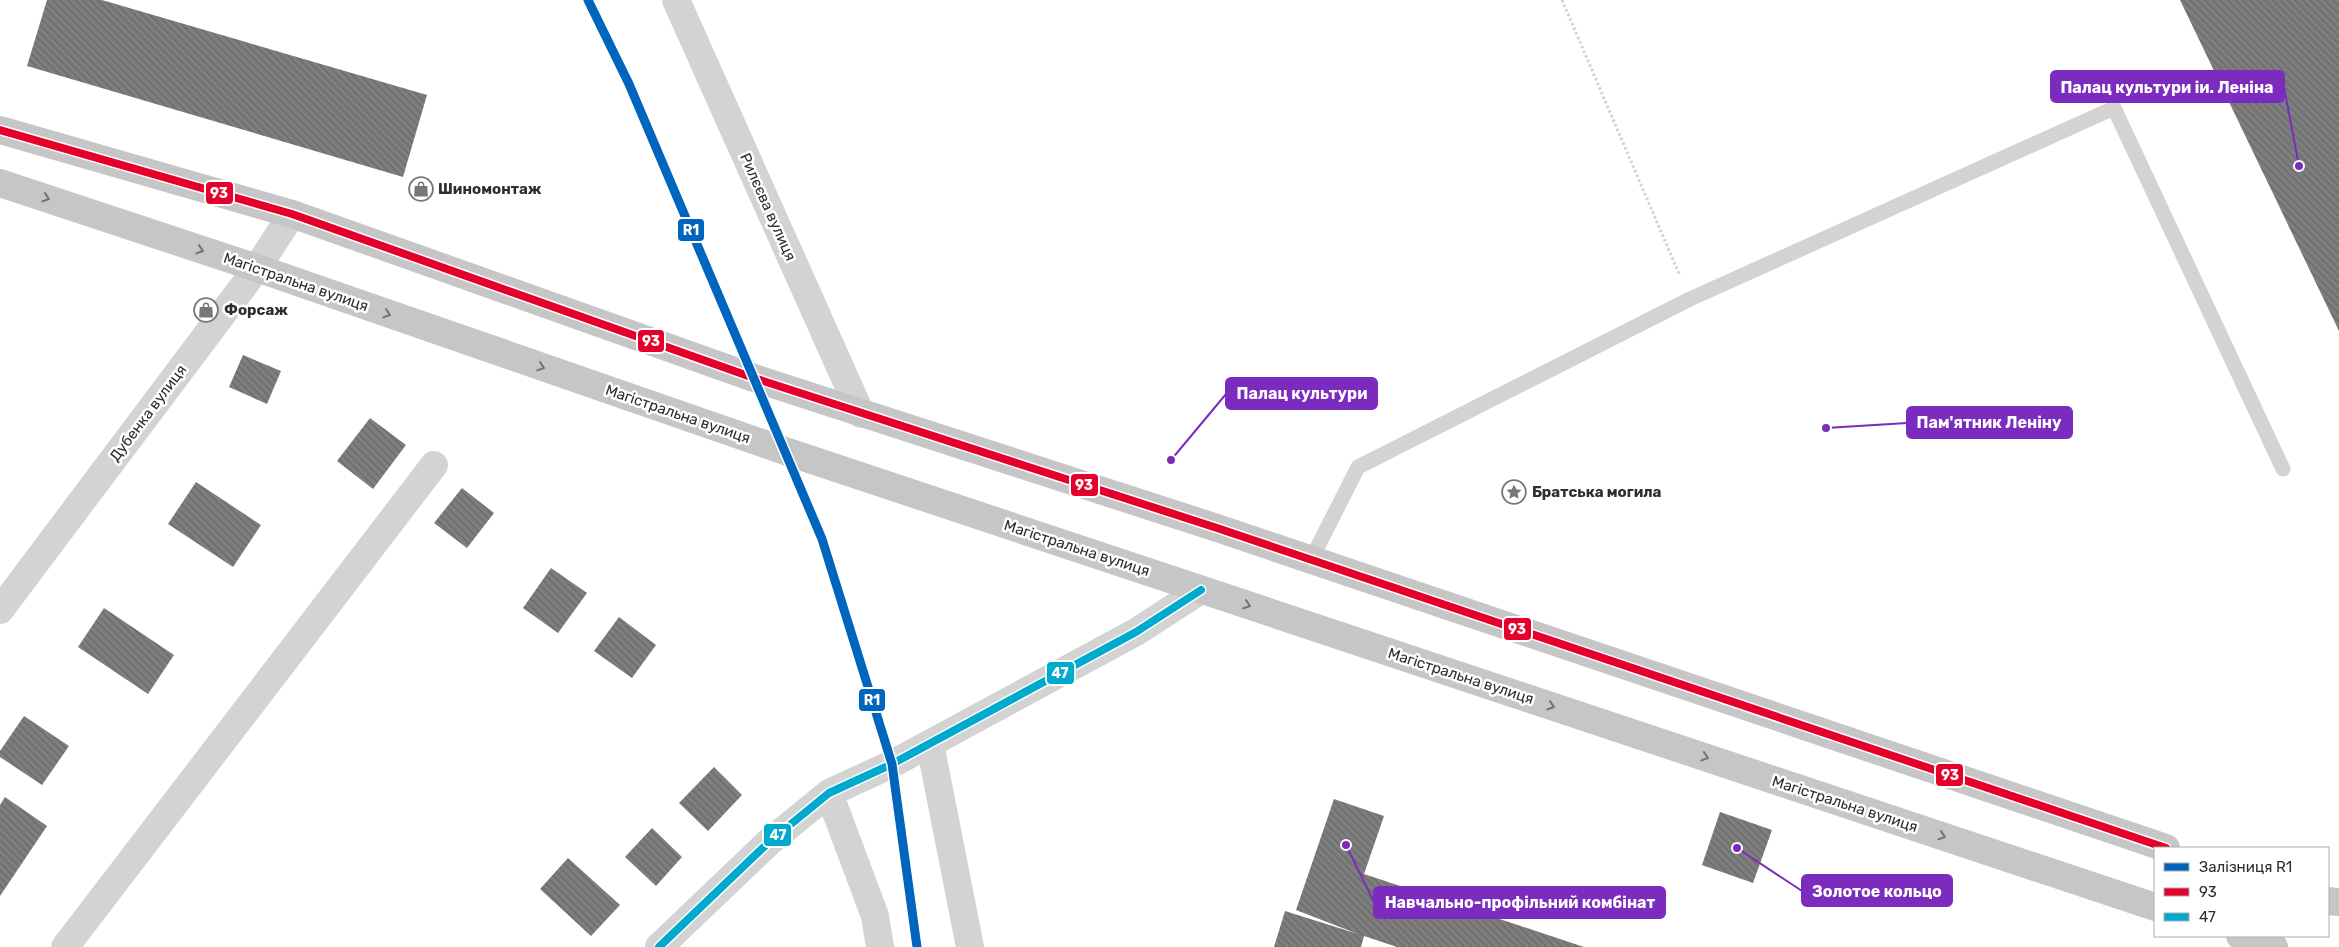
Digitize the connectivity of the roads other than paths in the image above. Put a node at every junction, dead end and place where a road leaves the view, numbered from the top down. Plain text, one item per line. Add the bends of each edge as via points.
1 (676, 0) edge
2 (0, 130) edge
3 (0, 183) edge
4 (292, 214) junction
5 (257, 268) junction
6 (861, 414) junction
7 (434, 465) dead end
8 (2284, 469) dead end
9 (1311, 560) junction
10 (1201, 590) junction
11 (0, 610) edge
12 (930, 744) junction
13 (829, 793) junction
14 (2163, 847) edge
15 (2154, 907) edge
16 (2243, 937) edge
17 (65, 947) edge
18 (659, 947) edge
19 (880, 947) edge
20 (970, 947) edge
21 (2274, 947) edge

1 - 6 street, Рилєєва вулиця
2 - 4 main road
3 -> 5 main road, Магістральна вулиця
4 - 5 street, Дубенка вулиця
4 - 6 main road
5 -> 10 main road, Магістральна вулиця via 785,451
5 - 11 street, Дубенка вулиця
6 - 9 main road
7 - 17 street
8 - 9 lane via 2114,108 1690,299 1358,467
9 - 14 main road
10 - 12 street via 1136,632
10 -> 15 main road, Магістральна вулиця
12 - 13 street
12 - 20 street
13 - 18 street via 769,842
13 - 19 street via 875,916
16 - 21 main road

